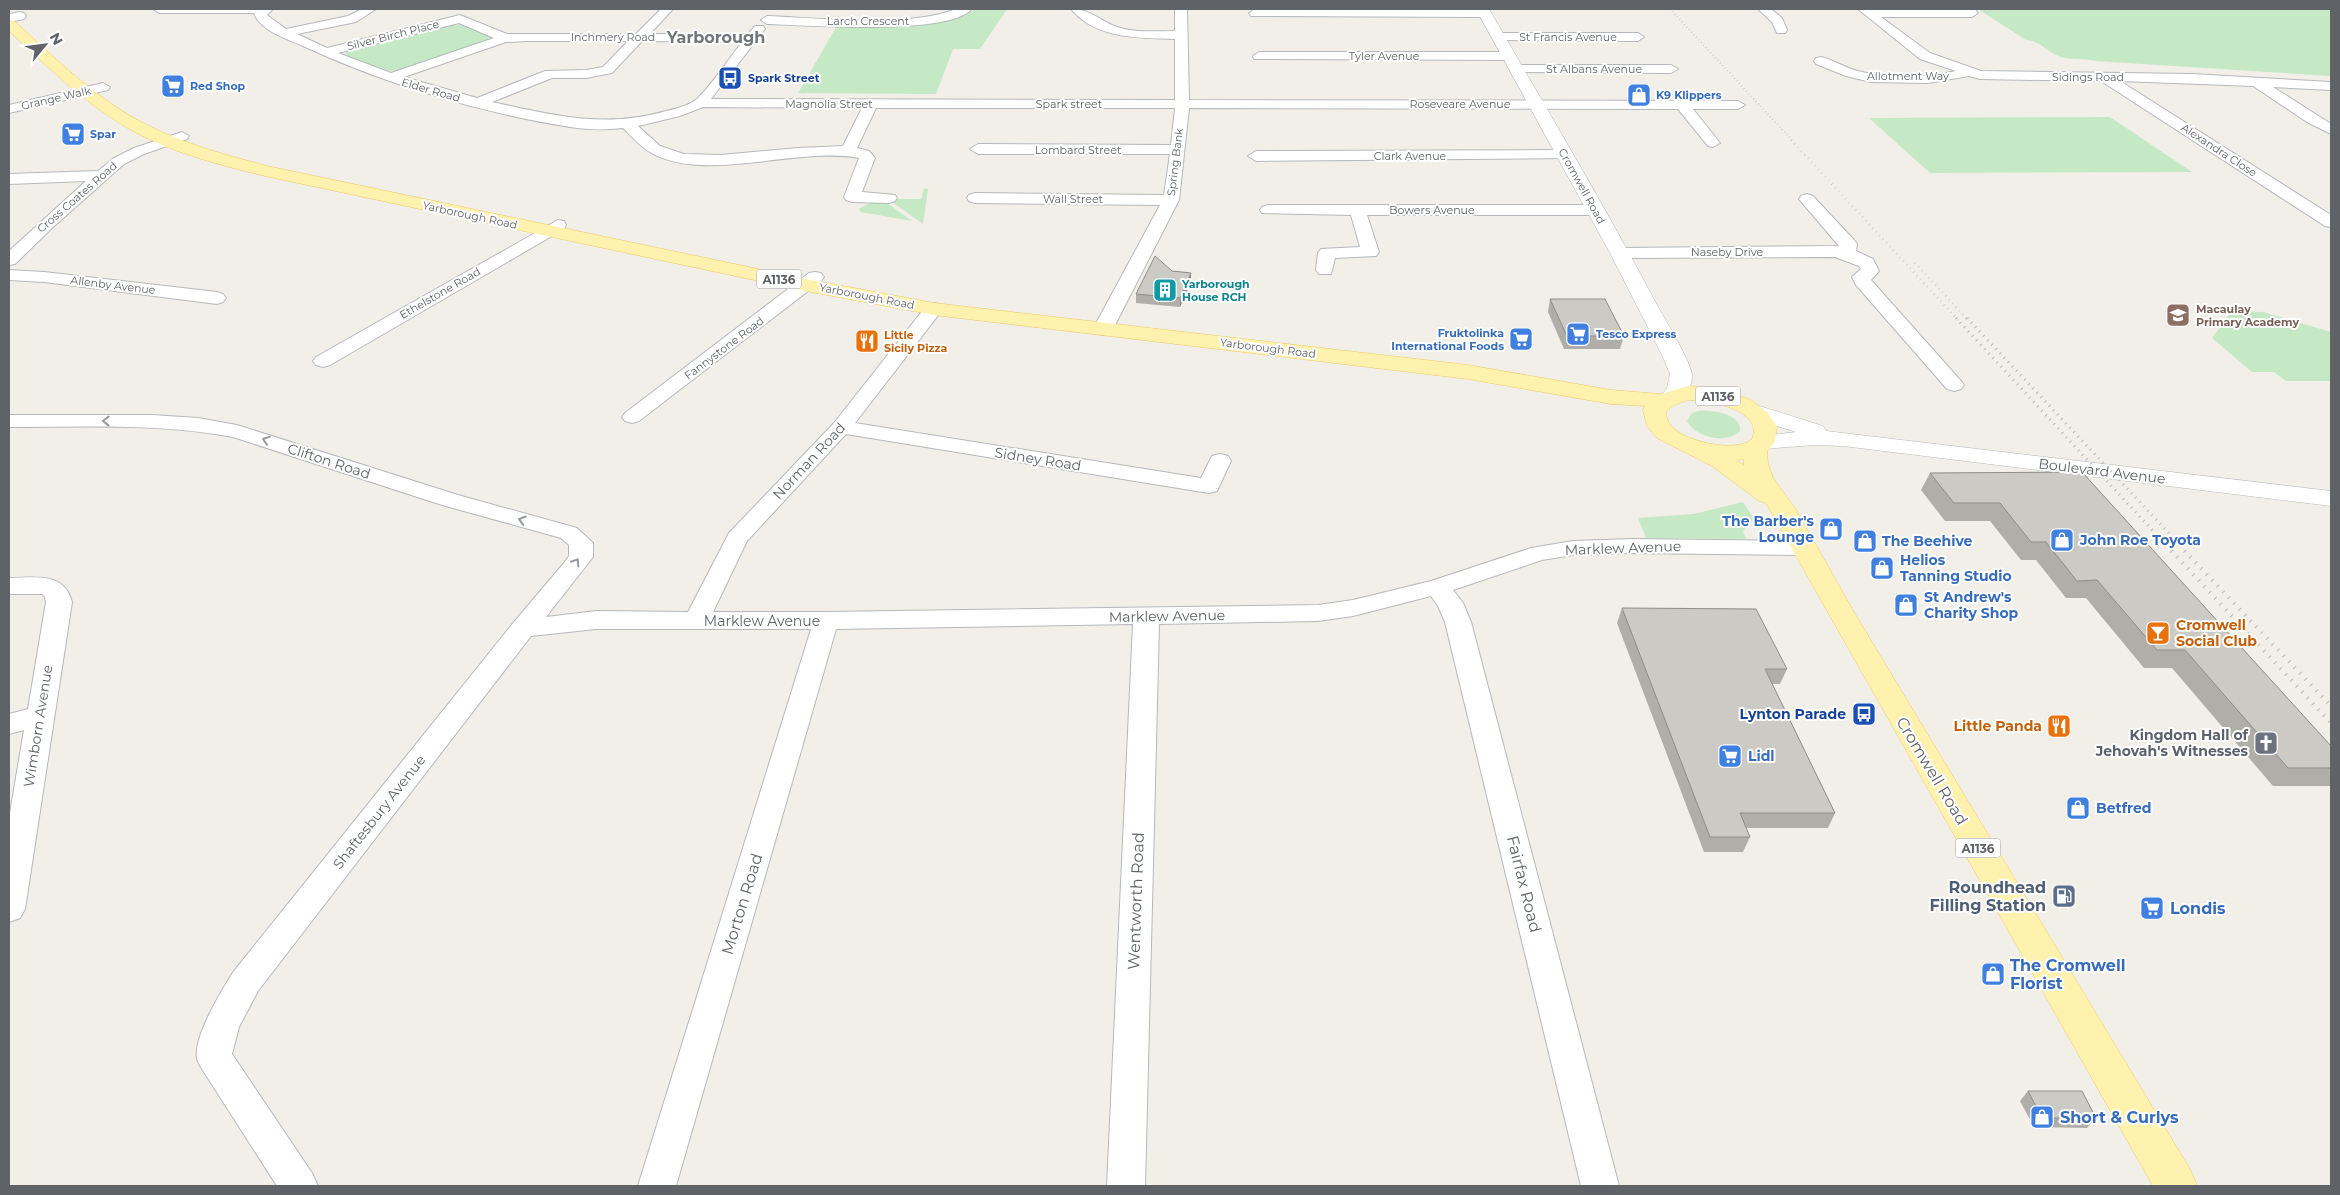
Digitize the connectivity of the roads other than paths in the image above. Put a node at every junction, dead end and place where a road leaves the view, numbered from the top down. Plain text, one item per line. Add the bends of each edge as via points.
1 (159, 9) edge
2 (266, 9) edge
3 (370, 9) edge
4 (473, 9) edge
5 (667, 9) edge
6 (776, 9) edge
7 (966, 9) edge
8 (1078, 9) edge
9 (1181, 9) edge
10 (1764, 9) edge
11 (1483, 11) edge
12 (1867, 11) edge
13 (1968, 11) edge
14 (1255, 14) dead end
15 (460, 18) junction
16 (13, 19) edge
17 (767, 20) junction
18 (1984, 21) dead end
19 (1794, 25) dead end
20 (286, 33) junction
21 (1180, 35) junction
22 (640, 37) junction
23 (1499, 37) junction
24 (1638, 37) dead end
25 (505, 38) junction
26 (751, 38) junction
27 (326, 52) junction
28 (1259, 56) dead end
29 (1821, 61) dead end
30 (1514, 62) junction
31 (1671, 69) dead end
32 (1967, 72) junction
33 (390, 78) junction
34 (2106, 78) junction
35 (2257, 82) junction
36 (2331, 86) edge
37 (95, 89) junction
38 (477, 103) junction
39 (701, 103) junction
40 (1182, 104) junction
41 (1537, 104) junction
42 (870, 105) junction
43 (956, 105) joint
44 (1682, 105) junction
45 (1738, 105) dead end
46 (9, 109) edge
47 (626, 123) junction
48 (2331, 130) edge
49 (175, 138) junction
50 (1713, 143) dead end
51 (978, 149) dead end
52 (1178, 150) junction
53 (848, 151) junction
54 (1256, 156) dead end
55 (1564, 156) junction
56 (100, 176) junction
57 (9, 179) edge
58 (889, 198) dead end
59 (975, 198) dead end
60 (1807, 199) dead end
61 (1171, 200) junction
62 (1268, 210) dead end
63 (1358, 210) junction
64 (1595, 210) junction
65 (2331, 222) edge
66 (553, 228) junction
67 (1835, 252) junction
68 (1620, 253) junction
69 (9, 260) edge
70 (1325, 270) dead end
71 (9, 275) edge
72 (810, 281) junction
73 (217, 298) dead end
74 (934, 309) junction
75 (1103, 329) junction
76 (323, 361) dead end
77 (1679, 366) junction
78 (1954, 385) dead end
79 (1595, 394) junction
80 (1719, 396) junction
81 (1667, 398) junction
82 (1753, 411) junction
83 (632, 418) dead end
84 (9, 421) edge
85 (841, 427) junction
86 (1664, 433) junction
87 (1872, 442) junction
88 (1759, 446) junction
89 (1702, 450) junction
90 (1220, 462) dead end
91 (2331, 499) edge
92 (1782, 508) junction
93 (1802, 548) junction
94 (9, 586) edge
95 (1437, 587) junction
96 (554, 592) joint
97 (1146, 616) junction
98 (696, 620) junction
99 (826, 621) junction
100 (523, 628) junction
101 (39, 716) junction
102 (9, 724) edge
103 (9, 909) edge
104 (299, 1186) edge
105 (657, 1186) edge
106 (1126, 1186) edge
107 (1600, 1186) edge
108 (2176, 1186) edge

1 - 2 street
2 - 20 street, Elder Road via 260,14 263,19
3 - 20 street via 352,19
4 - 15 street, Silver Birch Place
5 - 22 street
6 - 17 street
7 - 17 street, Larch Crescent via 946,17 912,21
8 - 21 street via 1106,29 1116,32
9 - 21 street, Spring Bank
10 - 19 street via 1780,26
11 - 14 street
11 - 23 street, Cromwell Road
12 - 13 street
12 - 32 street, Sidings Road via 1925,56
13 - 18 street
15 - 25 street
15 - 27 street, Silver Birch Place
16 - 37 main road, Yarborough Road / A1136
17 - 26 street
20 - 27 street, Elder Road
21 - 40 street, Spring Bank
22 - 25 street, Inchmery Road
22 - 26 street, Inchmery Road
22 - 38 street via 607,70 586,74 550,74
23 - 24 street, St Francis Avenue
23 - 30 street, Cromwell Road
25 - 33 street
26 - 39 street
27 - 33 street, Elder Road
28 - 30 street, Tyler Avenue
29 - 32 street, Allotment Way via 1852,74 1869,77 1942,77
30 - 31 street, St Albans Avenue
30 - 41 street, Cromwell Road
32 - 34 street, Sidings Road via 1995,77
33 - 38 street, Elder Road
34 - 35 street, Sidings Road
34 - 65 street, Alexandra Close
35 - 36 street, Sidings Road
35 - 48 street
37 - 46 street, Grange Walk
37 - 49 main road, Yarborough Road / A1136 via 122,118
38 - 47 street, Elder Road via 575,123
39 - 42 street, Magnolia Street
39 - 47 street, Elder Road via 672,114
40 - 41 street, Roseveare Avenue
40 - 43 street, Spark street
40 - 52 street, Spring Bank
41 - 44 street, Roseveare Avenue
41 - 55 street, Cromwell Road
42 - 43 street, Magnolia Street
42 - 53 street
44 - 45 street, Roseveare Avenue
44 - 50 street
47 - 53 street via 655,149 690,158 733,159
49 - 56 street, Cross Coates Road via 129,155
49 - 66 main road, Yarborough Road / A1136 via 216,158 265,171
51 - 52 street, Lombard Street
52 - 61 street, Spring Bank
53 - 58 street via 864,154 867,158 852,197
54 - 55 street, Clark Avenue
55 - 64 street, Cromwell Road
56 - 57 street
56 - 69 street, Cross Coates Road
59 - 61 street, Wall Street
60 - 67 street via 1848,244 1848,250
61 - 75 street, Spring Bank
62 - 63 street, Bowers Avenue
63 - 64 street, Bowers Avenue
63 - 70 street via 1370,252 1327,253
64 - 68 street, Cromwell Road
66 - 72 main road, Yarborough Road / A1136
66 - 76 street, Ethelstone Road
67 - 68 street, Naseby Drive
67 - 78 street, Naseby Drive via 1867,263 1870,271 1861,277 1862,281
68 - 77 street, Cromwell Road
71 - 73 street, Allenby Avenue
72 - 74 main road, Yarborough Road / A1136
72 - 83 street, Fannystone Road
74 - 75 main road, Yarborough Road / A1136
74 - 85 street, Norman Road
75 - 79 main road, Yarborough Road / A1136 via 1468,372
77 - 80 street, Cromwell Road via 1696,382
77 - 81 street via 1681,382
79 - 81 main road, Yarborough Road / A1136 via 1628,399
79 - 86 main road, Yarborough Road via 1632,412
80 - 81 main road, A1136 via 1686,394
80 - 82 main road, A1136
81 - 86 main road via 1654,410 1655,421
82 - 87 street, Boulevard Avenue via 1810,430
82 - 88 main road, A1136 via 1767,432
96 -> 84 street, Clifton Road via 582,552 579,540 569,533 450,500 237,431 152,421
85 - 90 street, Sidney Road via 1209,486
85 - 98 street, Norman Road via 737,538
86 - 89 main road, A1136
87 - 88 street, Boulevard Avenue via 1815,438
87 - 91 street, Boulevard Avenue
88 - 89 main road, A1136 via 1728,453
88 - 92 main road, Cromwell Road / A1136 via 1756,464 1761,478
89 - 92 main road, Cromwell Road / A1136 via 1757,486
92 - 93 main road, Cromwell Road / A1136
93 - 95 street, Marklew Avenue via 1573,548 1539,553
93 - 108 main road, Cromwell Road / A1136
94 - 101 street, Wimborn Avenue via 47,586 57,593 59,602
95 - 97 street, Marklew Avenue via 1353,608 1318,613
95 - 107 street, Fairfax Road via 1450,602 1458,622
96 - 100 street, Shaftesbury Avenue
97 - 99 street, Marklew Avenue
97 - 106 street, Wentworth Road
98 - 99 street, Marklew Avenue
98 - 100 street, Marklew Avenue via 596,620
99 - 105 street, Morton Road
100 - 104 street, Shaftesbury Avenue via 246,981 228,1010 216,1040 214,1057
101 - 102 street
101 - 103 street, Wimborn Avenue

